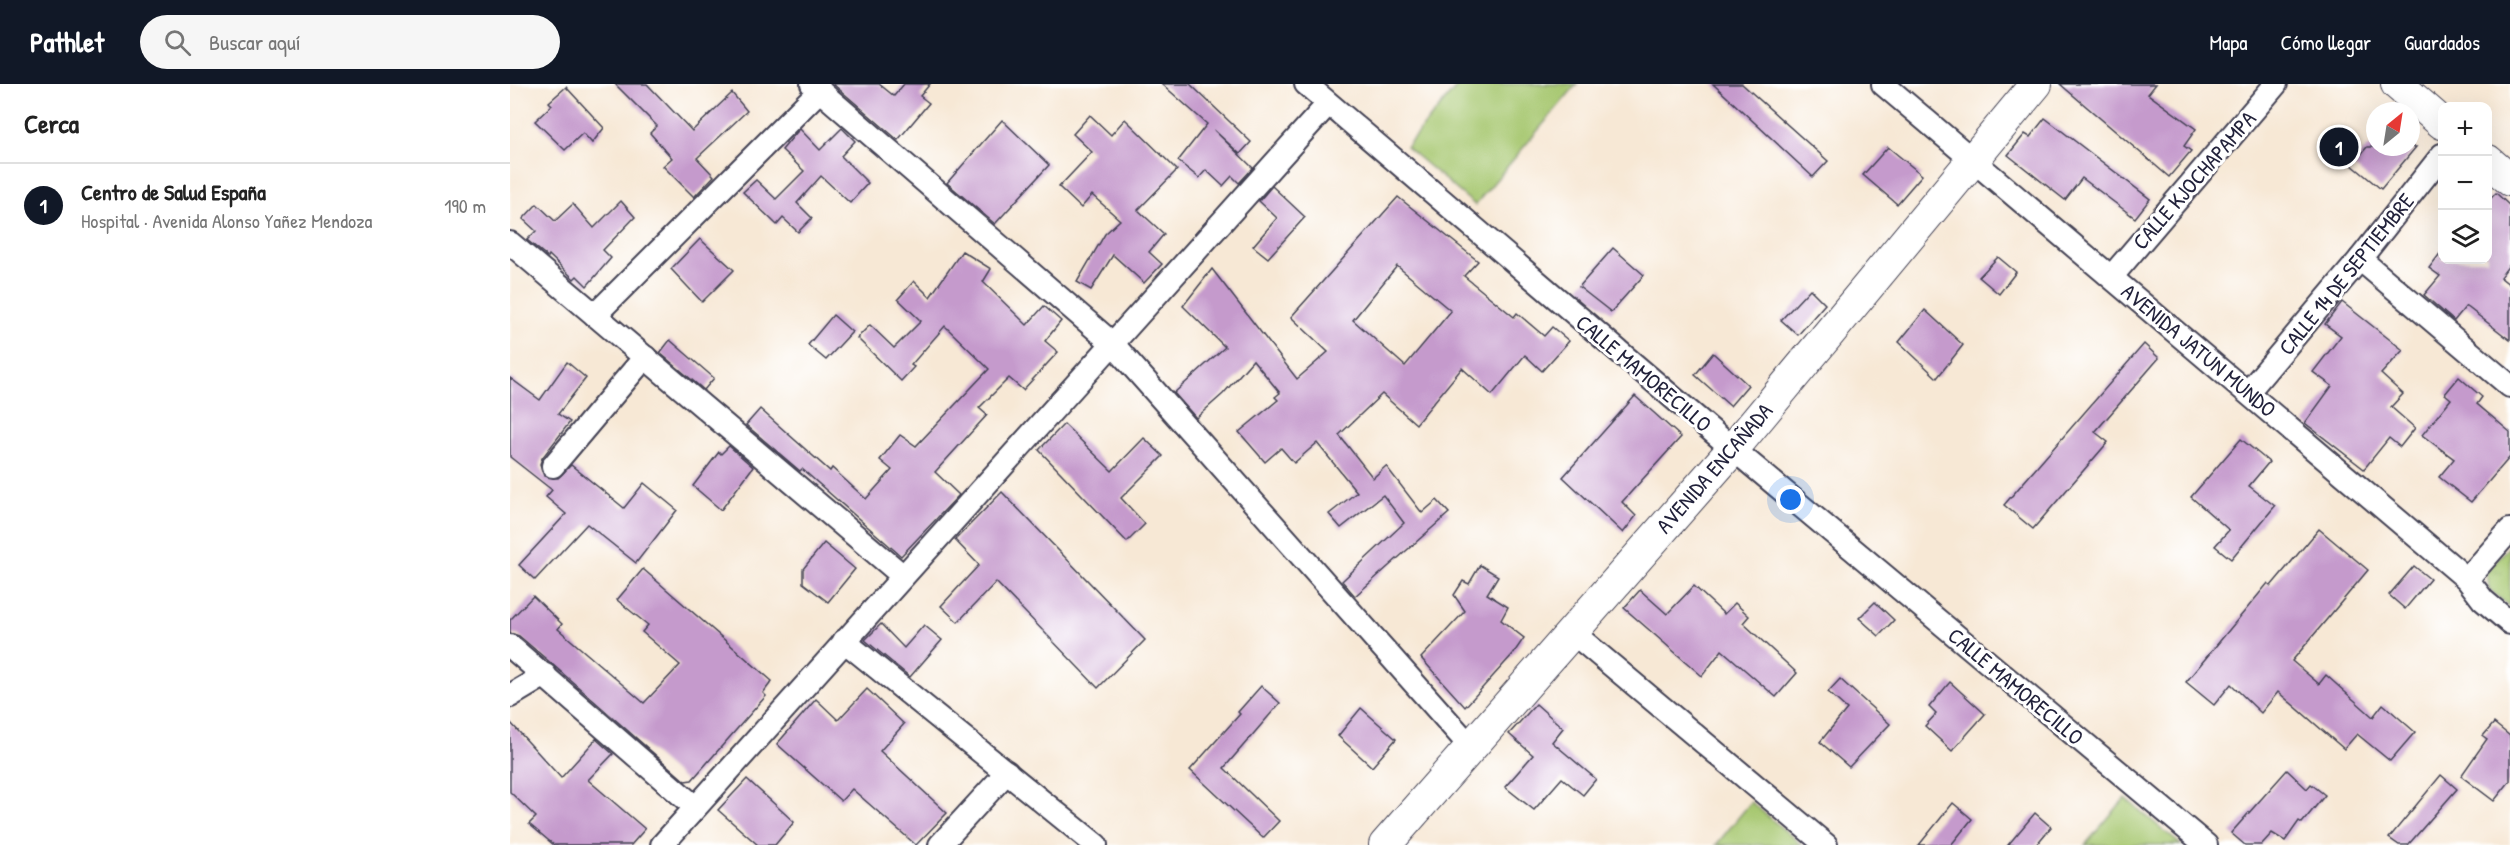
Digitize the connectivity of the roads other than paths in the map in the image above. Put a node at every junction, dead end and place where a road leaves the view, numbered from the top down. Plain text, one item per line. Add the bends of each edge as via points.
1 (1306, 84) edge
2 (1883, 84) edge
3 (2036, 84) edge
4 (2276, 84) edge
5 (2397, 84) edge
6 (816, 87) edge
7 (1328, 104) junction
8 (2438, 120) edge
9 (2441, 156) edge
10 (1970, 160) junction
11 (2492, 165) edge
12 (2510, 180) edge
13 (510, 243) edge
14 (2360, 259) junction
15 (2112, 276) junction
16 (595, 315) junction
17 (1112, 343) junction
18 (645, 357) junction
19 (2510, 386) edge
20 (2248, 392) junction
21 (1733, 449) junction
22 (554, 466) dead end
23 (2510, 530) edge
24 (903, 576) junction
25 (2467, 579) junction
26 (2510, 623) edge
27 (1572, 632) junction
28 (844, 641) junction
29 (510, 646) edge
30 (545, 675) junction
31 (510, 696) edge
32 (1470, 747) junction
33 (1007, 771) junction
34 (695, 807) junction
35 (662, 845) edge
36 (940, 845) edge
37 (1096, 845) edge
38 (1384, 845) edge
39 (1826, 845) edge
40 (2206, 845) edge

1 - 7 street, CALLE MAMORECILLO
2 - 10 street, AVENIDA JATUN MUNDO
3 - 10 main road, AVENIDA ENCAÑADA
4 - 15 street, CALLE KJOCHAPAMPA
5 - 8 main road
6 - 16 street
6 - 17 street
7 - 17 street
7 - 21 street, CALLE MAMORECILLO
9 - 14 street, CALLE 14 DE SEPTIEMBRE
10 - 15 street, AVENIDA JATUN MUNDO
10 - 21 main road, AVENIDA ENCAÑADA
11 - 12 main road
13 - 16 street
14 - 19 street
14 - 20 street, CALLE 14 DE SEPTIEMBRE
15 - 20 street, AVENIDA JATUN MUNDO
16 - 18 street
17 - 24 street
17 - 32 street
18 - 22 street
18 - 24 street
20 - 25 street, AVENIDA JATUN MUNDO
21 - 27 main road, AVENIDA ENCAÑADA
21 - 40 street, CALLE MAMORECILLO
23 - 25 street
24 - 28 street
25 - 26 street, AVENIDA JATUN MUNDO via 2483,600
27 - 32 main road, AVENIDA ENCAÑADA
27 - 39 street
28 - 33 street
28 - 34 street
29 - 30 street
30 - 31 street
30 - 34 street
32 - 38 main road, AVENIDA ENCAÑADA
33 - 36 street
33 - 37 street
34 - 35 street

